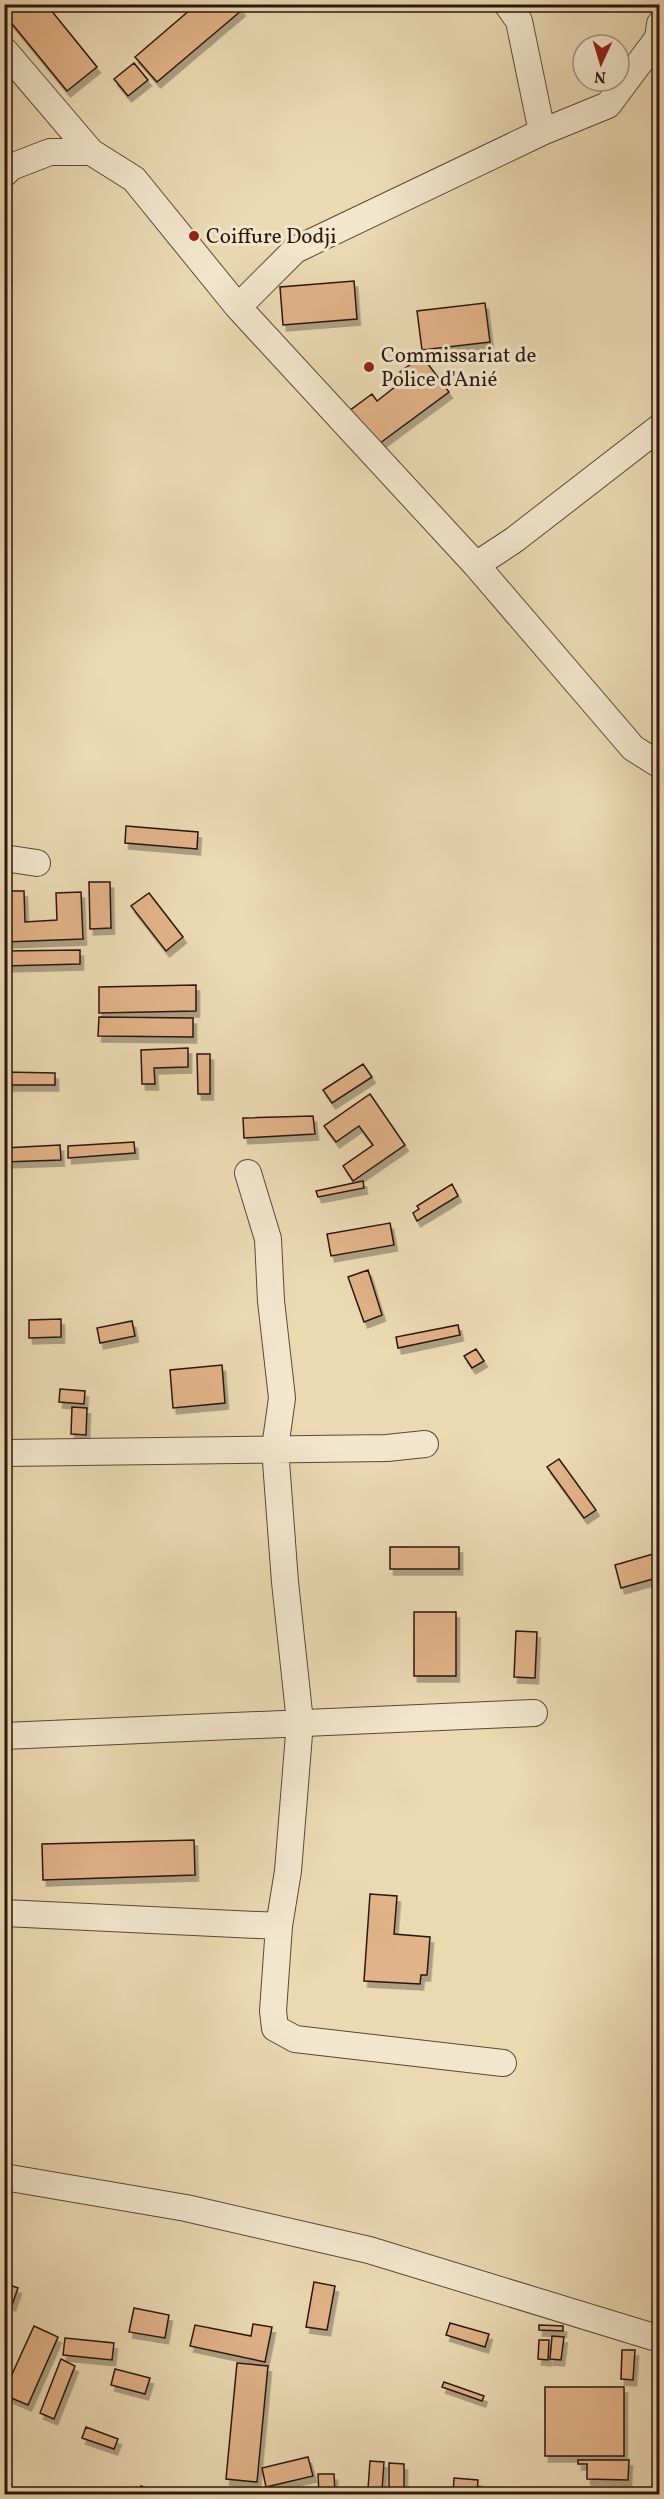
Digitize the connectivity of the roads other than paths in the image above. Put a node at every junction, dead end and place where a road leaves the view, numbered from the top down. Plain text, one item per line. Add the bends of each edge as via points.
1 (507, 4) edge
2 (660, 24) edge
3 (4, 50) edge
4 (542, 132) junction
5 (91, 152) junction
6 (4, 174) edge
7 (238, 307) junction
8 (660, 427) edge
9 (476, 565) junction
10 (660, 765) edge
11 (4, 858) edge
12 (37, 862) dead end
13 (248, 1173) dead end
14 (425, 1444) dead end
15 (275, 1448) junction
16 (4, 1453) edge
17 (534, 1713) dead end
18 (300, 1722) junction
19 (4, 1736) edge
20 (4, 1913) edge
21 (279, 1926) junction
22 (503, 2063) dead end
23 (4, 2177) edge
24 (660, 2339) edge

1 - 4 street via 519,21
2 - 4 street via 658,38 608,105
3 - 5 street
4 - 7 street via 295,250
5 - 6 street via 50,152 11,167
5 - 7 street via 134,178
7 - 9 street
8 - 9 street
9 - 10 street via 633,748
11 - 12 street
13 - 15 street via 268,1239 282,1398
14 - 15 street
15 - 16 street
15 - 18 street
17 - 18 street
18 - 19 street
18 - 21 street via 288,1871
20 - 21 street
21 - 22 street via 275,2028 295,2039
23 - 24 street via 186,2208 369,2250

